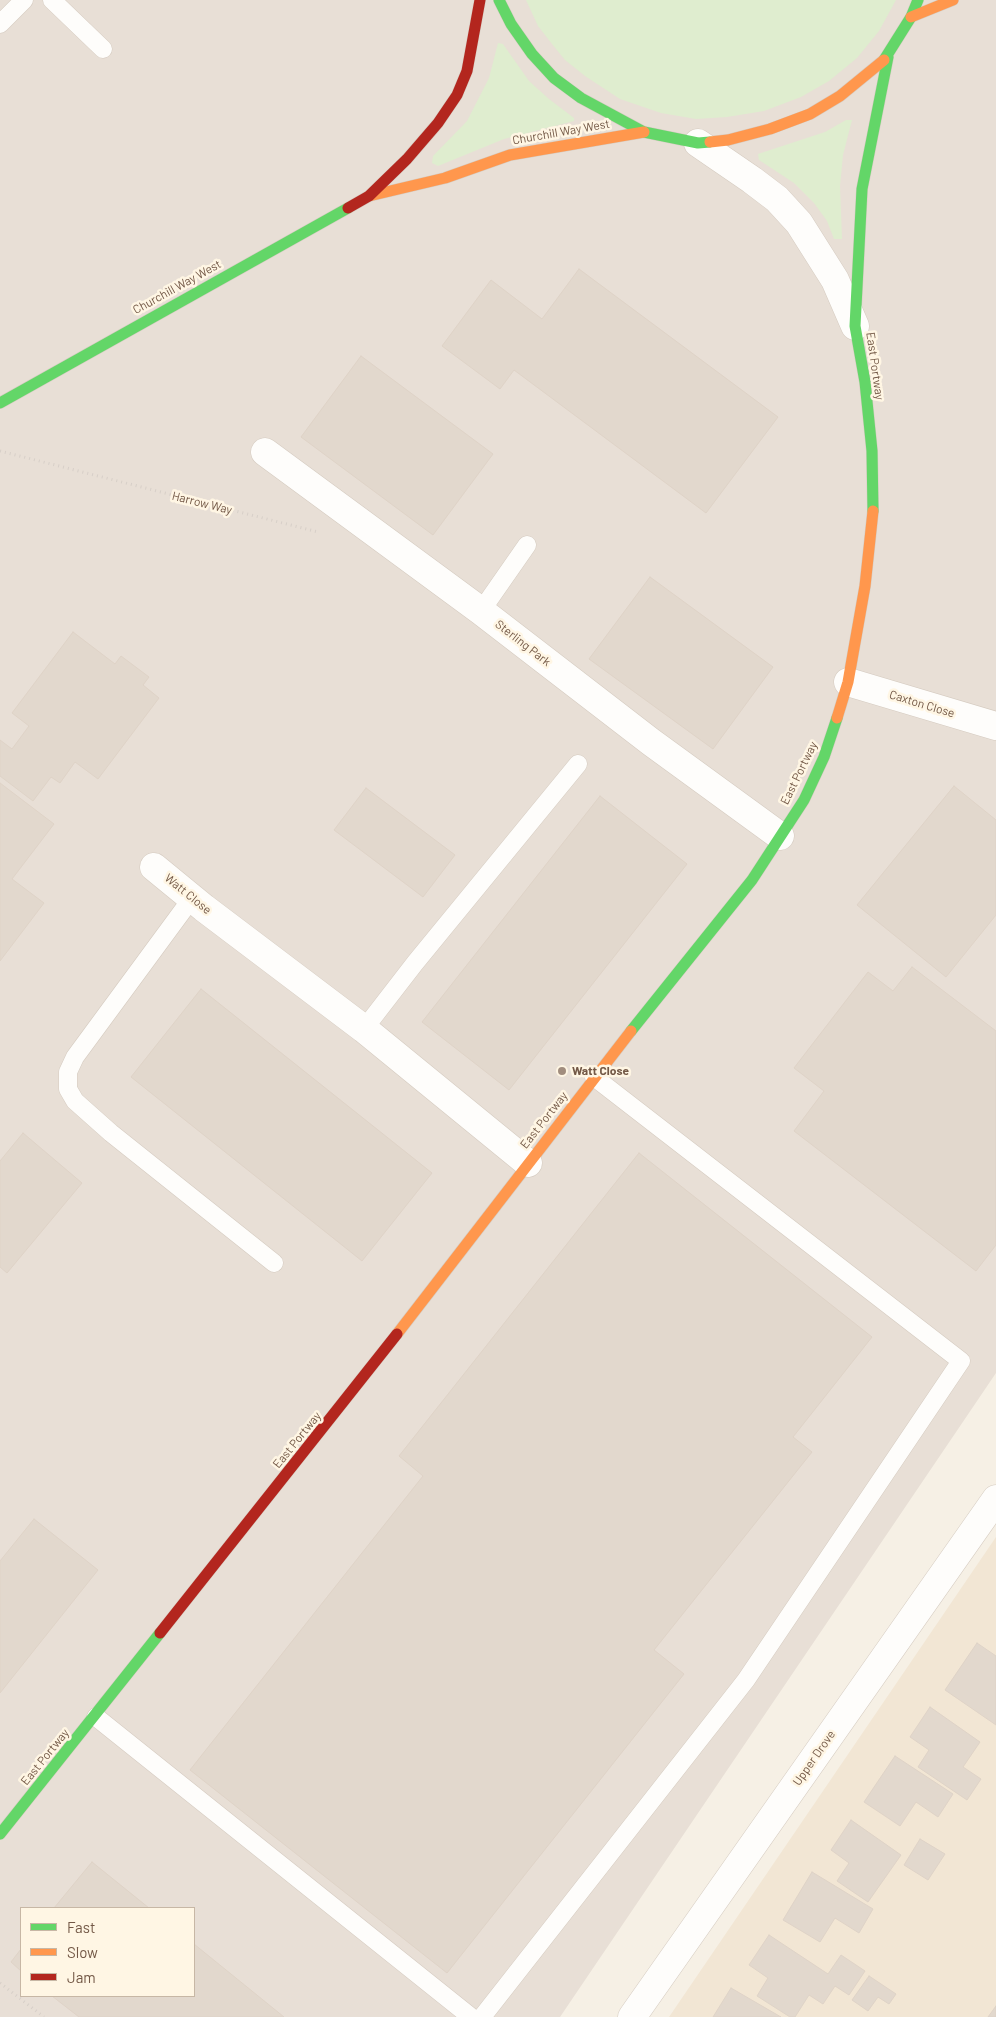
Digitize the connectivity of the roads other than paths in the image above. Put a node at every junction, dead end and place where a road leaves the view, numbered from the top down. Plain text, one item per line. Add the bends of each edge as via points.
1 (24, 0) edge
2 (52, 0) edge
3 (480, 0) edge
4 (500, 0) edge
5 (918, 0) edge
6 (953, 0) edge
7 (912, 17) junction
8 (0, 24) edge
9 (104, 48) dead end
10 (888, 57) junction
11 (644, 132) junction
12 (698, 143) junction
13 (369, 196) junction
14 (855, 326) junction
15 (0, 403) edge
16 (265, 452) dead end
17 (527, 545) dead end
18 (481, 611) junction
19 (848, 682) junction
20 (996, 726) edge
21 (578, 764) dead end
22 (780, 836) junction
23 (154, 867) dead end
24 (192, 898) junction
25 (364, 1029) junction
26 (594, 1077) junction
27 (528, 1164) junction
28 (274, 1263) dead end
29 (996, 1499) edge
30 (96, 1716) junction
31 (0, 1834) edge
32 (471, 2017) edge
33 (482, 2017) edge
34 (632, 2017) edge

1 - 8 lane
2 - 9 lane
3 - 13 street, Churchill Way West via 467,71 457,95 432,130
4 - 11 street, Churchill Way West via 511,24 554,78 581,98
5 - 7 street, Churchill Way West
6 - 7 street
7 - 10 street, Churchill Way West
10 - 12 street, Churchill Way West via 840,96 810,114 737,138
10 - 14 street, East Portway via 862,189
11 - 12 street, Churchill Way West
11 - 13 street, Churchill Way West via 510,155 445,178
12 - 14 street via 777,199 799,223 835,280
13 - 15 street, Churchill Way West
14 - 19 street, East Portway via 872,451 873,514 865,586
16 - 18 street, Sterling Park
17 - 18 lane
18 - 22 street, Sterling Park
19 - 20 street, Caxton Close
19 - 22 street, East Portway via 824,758 804,800
21 - 25 lane
22 - 26 street, East Portway via 752,880
23 - 24 street, Watt Close
24 - 25 street, Watt Close
24 - 28 lane via 74,1056 68,1072 68,1089 75,1101 111,1133
25 - 27 street, Watt Close
26 - 27 street, East Portway
26 - 33 lane via 961,1362 746,1680
27 - 30 street, East Portway
29 - 34 street, Upper Drove
30 - 31 street, East Portway
30 - 32 lane

